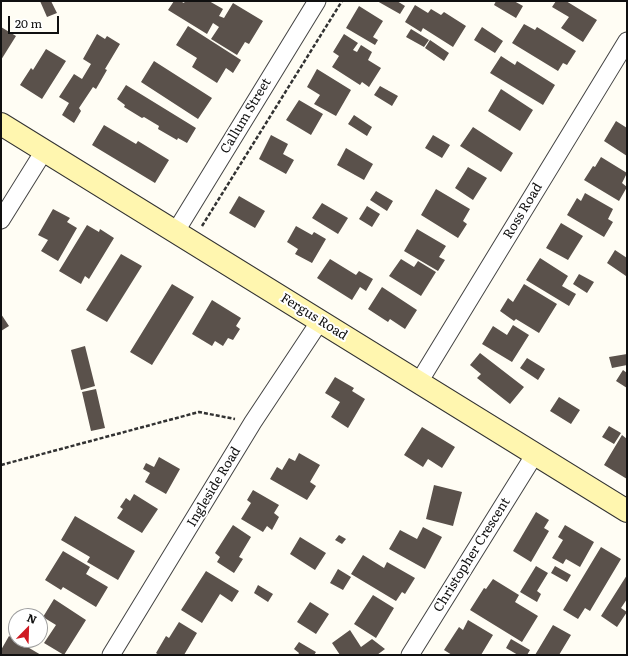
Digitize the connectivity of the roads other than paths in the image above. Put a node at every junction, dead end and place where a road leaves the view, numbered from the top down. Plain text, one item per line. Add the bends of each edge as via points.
1 (317, 1) edge
2 (627, 41) edge
3 (1, 124) edge
4 (44, 151) junction
5 (1, 220) edge
6 (176, 231) junction
7 (320, 321) junction
8 (419, 382) junction
9 (535, 454) junction
10 (627, 511) edge
11 (111, 655) edge
12 (410, 655) edge

1 - 6 street, Callum Street
2 - 8 street, Ross Road
3 - 4 street, Fergus Road
4 - 5 street
4 - 6 street, Fergus Road
6 - 7 street, Fergus Road
7 - 8 street, Fergus Road
7 - 11 street, Ingleside Road via 253,422
8 - 9 street, Fergus Road
9 - 10 street, Fergus Road
9 - 12 street, Christopher Crescent

